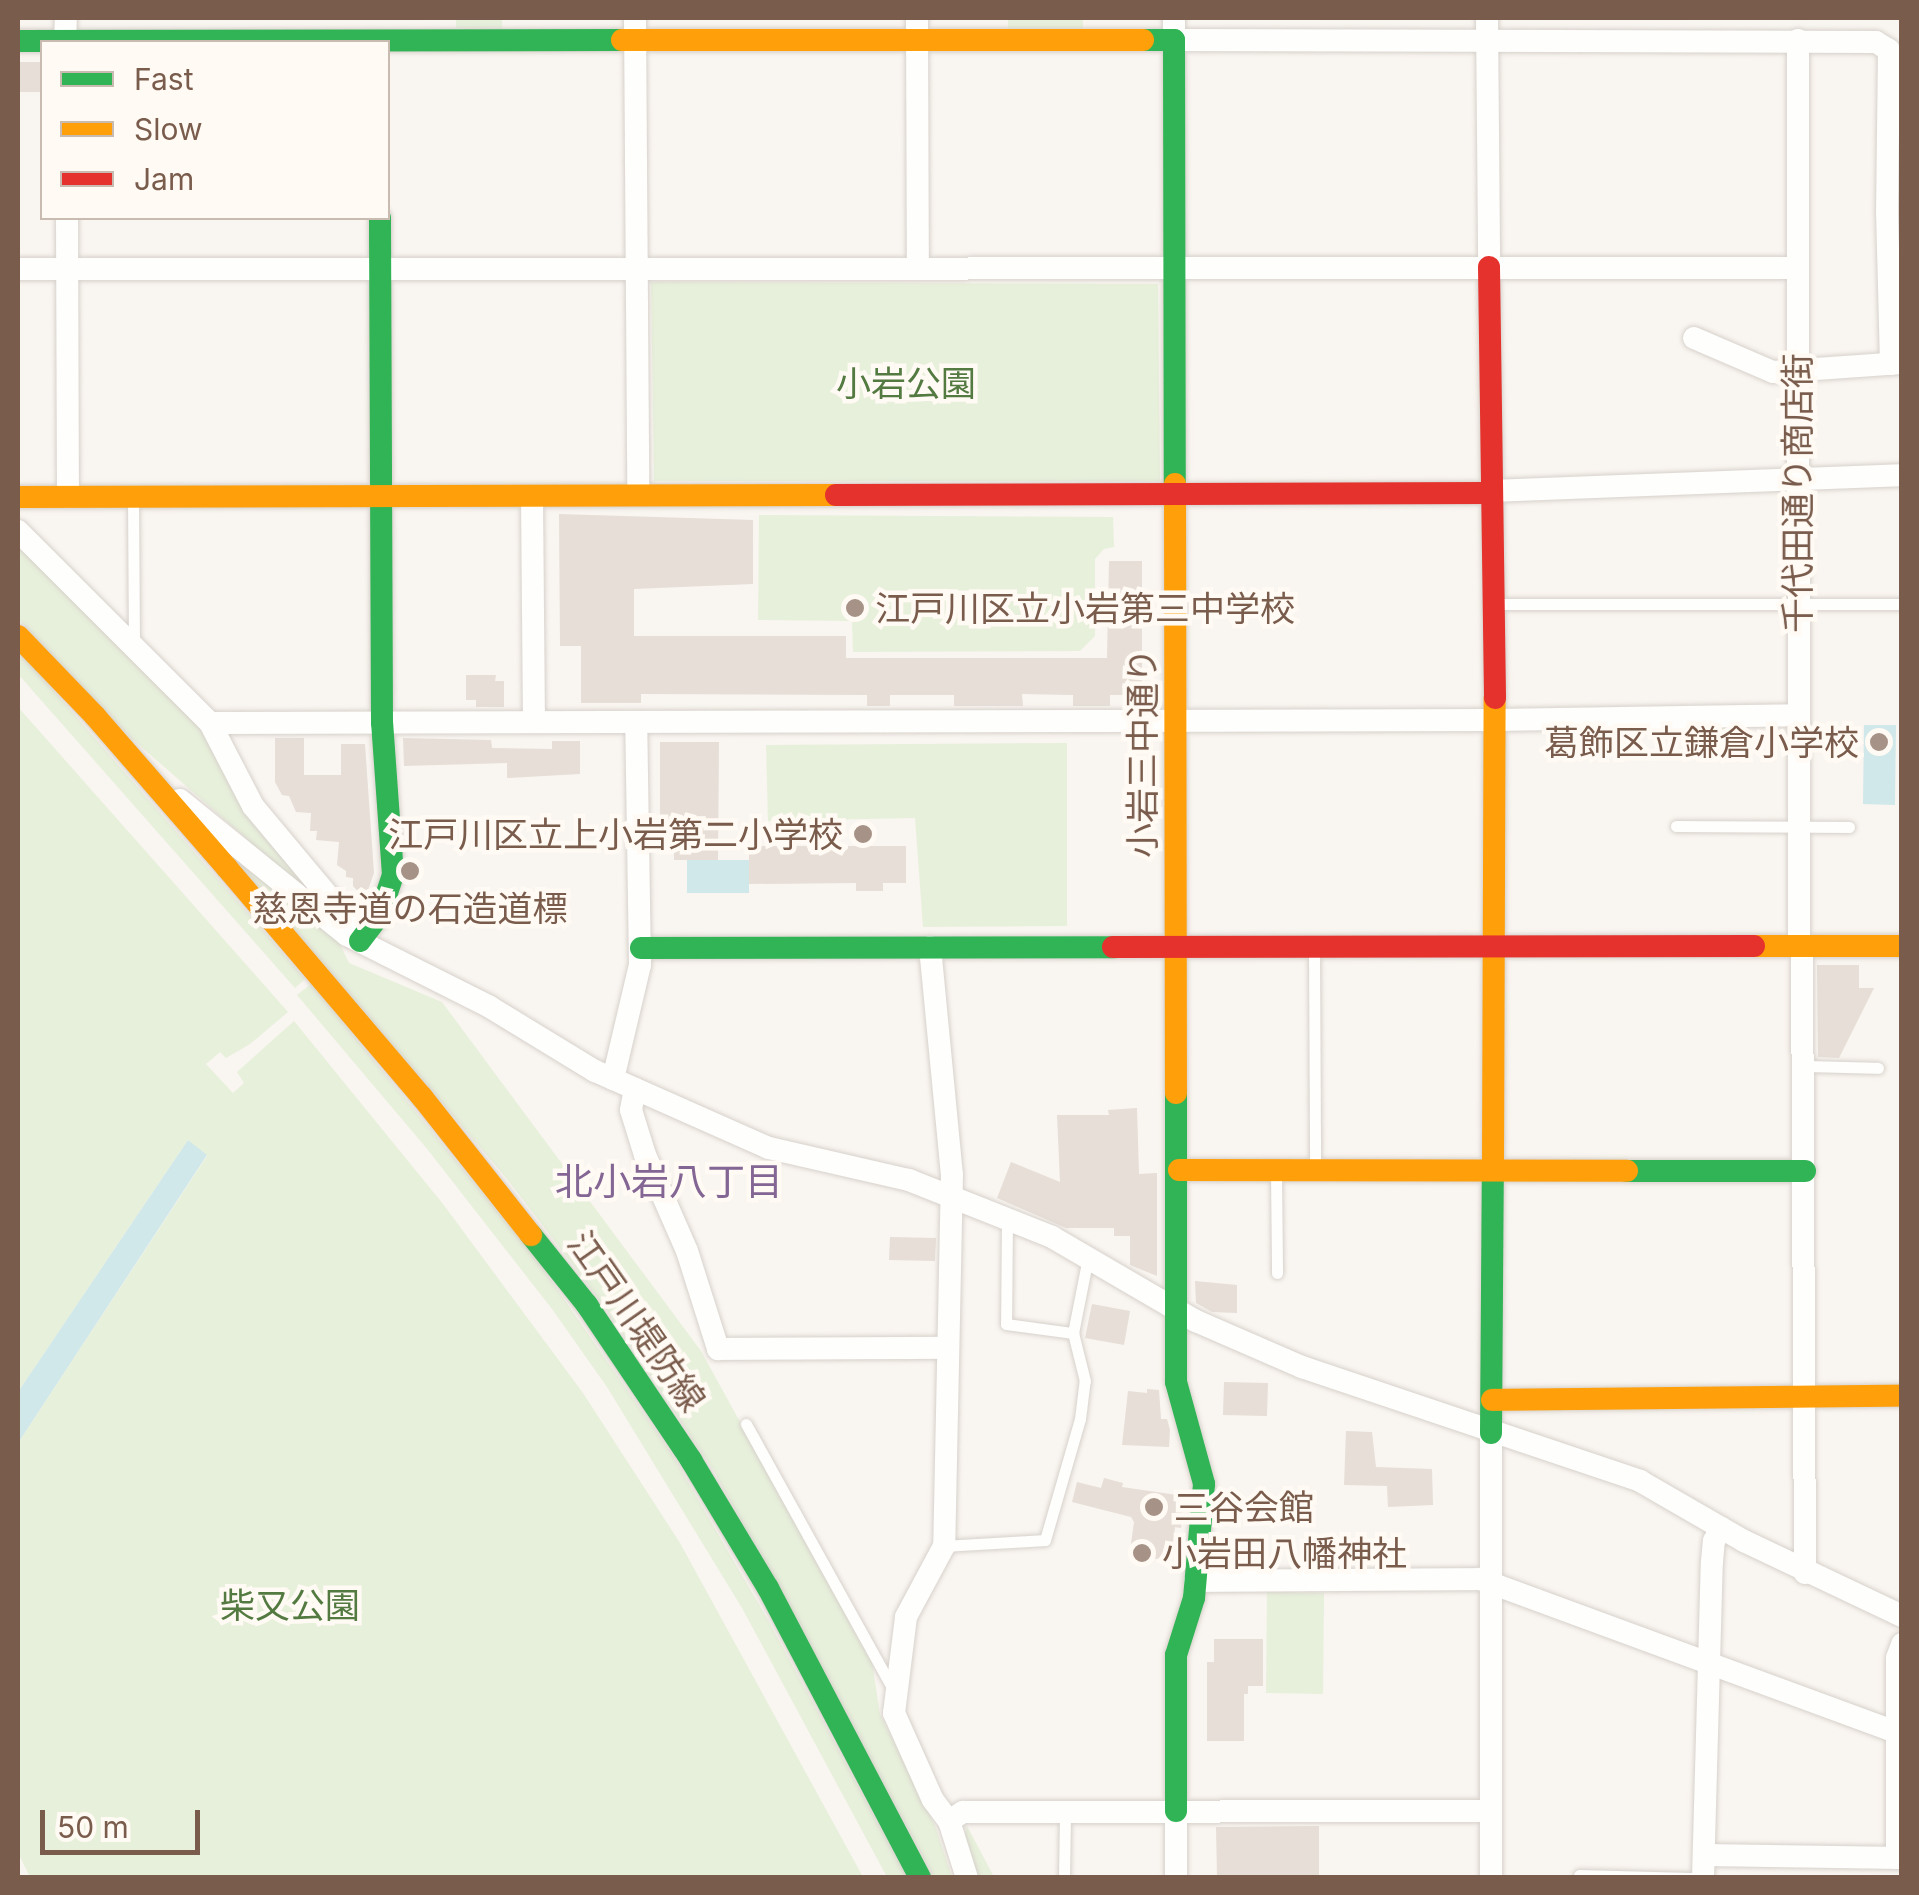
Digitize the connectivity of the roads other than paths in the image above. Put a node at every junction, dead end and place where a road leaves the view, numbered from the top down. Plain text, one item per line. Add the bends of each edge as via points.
1 (635, 29) edge
2 (917, 29) edge
3 (1174, 29) edge
4 (1487, 29) edge
5 (1800, 33) edge
6 (390, 41) edge
7 (1895, 50) edge
8 (67, 220) edge
9 (380, 220) edge
10 (1489, 266) junction
11 (1176, 267) junction
12 (380, 268) junction
13 (637, 268) junction
14 (918, 268) junction
15 (1797, 268) junction
16 (18, 269) edge
17 (68, 270) junction
18 (1694, 338) dead end
19 (1896, 364) edge
20 (1795, 372) junction
21 (1902, 475) edge
22 (1798, 478) junction
23 (1178, 492) junction
24 (1489, 492) junction
25 (381, 495) junction
26 (638, 495) junction
27 (18, 496) edge
28 (532, 496) junction
29 (68, 497) junction
30 (133, 497) junction
31 (18, 531) edge
32 (1797, 603) junction
33 (1494, 604) junction
34 (1902, 604) edge
35 (18, 636) edge
36 (134, 645) junction
37 (1797, 715) junction
38 (1177, 720) junction
39 (1495, 720) junction
40 (534, 721) junction
41 (636, 722) junction
42 (210, 723) junction
43 (382, 723) junction
44 (149, 776) junction
45 (1676, 826) dead end
46 (1798, 827) junction
47 (1850, 827) dead end
48 (357, 940) junction
49 (1494, 946) junction
50 (1800, 946) junction
51 (1902, 946) edge
52 (930, 947) junction
53 (1178, 947) junction
54 (1314, 947) junction
55 (641, 948) junction
56 (1804, 1066) junction
57 (1878, 1068) dead end
58 (613, 1079) junction
59 (635, 1089) junction
60 (1178, 1170) junction
61 (1276, 1170) junction
62 (1315, 1170) junction
63 (1492, 1171) junction
64 (1805, 1171) junction
65 (950, 1197) junction
66 (1007, 1219) junction
67 (1088, 1257) junction
68 (1277, 1273) dead end
69 (1176, 1308) junction
70 (1073, 1333) junction
71 (946, 1348) junction
72 (1805, 1396) junction
73 (1902, 1396) edge
74 (1492, 1400) junction
75 (746, 1424) dead end
76 (1491, 1432) junction
77 (1721, 1528) junction
78 (944, 1546) junction
79 (1805, 1573) junction
80 (1195, 1581) junction
81 (1490, 1582) junction
82 (1902, 1616) edge
83 (1902, 1644) edge
84 (1708, 1662) junction
85 (896, 1694) junction
86 (1896, 1732) junction
87 (1491, 1810) junction
88 (1176, 1811) junction
89 (1065, 1812) junction
90 (949, 1821) junction
91 (1899, 1858) edge
92 (1704, 1866) edge
93 (1579, 1875) dead end
94 (920, 1878) edge
95 (967, 1878) edge
96 (1064, 1878) edge
97 (1176, 1878) edge
98 (1491, 1878) edge
99 (1690, 1878) edge

1 - 2 street
1 - 6 street
1 - 13 street
2 - 3 street
2 - 14 street
3 - 4 street
3 - 11 street, 小岩三中通り
4 - 5 street
4 - 10 street
5 - 7 street
5 - 15 street, 千代田通り商店街
7 - 19 street via 1886,211
8 - 17 street
9 - 12 street
10 - 11 street
10 - 15 street
10 - 24 street
11 - 14 street
11 - 23 street, 小岩三中通り
12 - 13 street
12 - 17 street
12 - 25 street
13 - 14 street
13 - 26 street
15 - 20 street, 千代田通り商店街
16 - 17 street
17 - 29 street
18 - 20 street via 1773,372
19 - 20 street
20 - 22 street, 千代田通り商店街
21 - 22 street
22 - 24 street
22 - 32 street, 千代田通り商店街
23 - 24 street
23 - 26 street
23 - 38 street, 小岩三中通り
24 - 33 street
25 - 28 street
25 - 30 street
25 - 43 street
26 - 28 street
27 - 29 street
28 - 40 street
29 - 30 street
30 - 36 lane
31 - 36 street
32 - 33 lane
32 - 34 lane
32 - 37 street, 千代田通り商店街
33 - 39 street
35 - 44 street, 江戸川堤防線
36 - 42 street
37 - 39 street
37 - 46 street, 千代田通り商店街
38 - 39 street
38 - 41 street
38 - 53 street, 小岩三中通り
39 - 49 street
40 - 41 street
40 - 43 street
41 - 55 street
42 - 43 street
42 - 48 street via 253,806
43 - 48 street via 393,875 380,914
44 - 48 street
44 - 94 street, 江戸川堤防線 via 422,1096 587,1305 768,1588
45 - 46 lane
46 - 47 lane
46 - 50 street, 千代田通り商店街
48 - 58 street via 445,982
49 - 50 street
49 - 54 street
49 - 63 street
50 - 51 street
50 - 56 street, 千代田通り商店街
52 - 53 street
52 - 55 street
52 - 65 street
53 - 54 street
53 - 60 street, 小岩三中通り
54 - 62 lane
55 - 58 street
56 - 57 lane
56 - 64 street, 千代田通り商店街
58 - 59 street
59 - 65 street via 769,1148 909,1180
59 - 71 street via 632,1110 645,1155 687,1251 718,1349
60 - 61 street
60 - 69 street, 小岩三中通り
61 - 62 street
61 - 68 lane
62 - 63 street
63 - 64 street
63 - 74 street
64 - 72 street, 千代田通り商店街
65 - 66 street
65 - 71 street
66 - 67 street
66 - 70 lane via 1006,1324
67 - 69 street
67 - 70 lane
69 - 76 street via 1302,1366
69 - 80 street, 小岩三中通り via 1176,1382 1204,1484
70 - 78 lane via 1085,1381 1080,1419 1045,1540
71 - 78 street
72 - 73 street
72 - 74 street
72 - 79 street, 千代田通り商店街
74 - 76 street
75 - 85 lane
76 - 77 street via 1640,1480
76 - 81 street
77 - 79 street
77 - 84 street via 1712,1562
78 - 85 street via 906,1617
79 - 82 street
80 - 81 street
80 - 88 street, 小岩三中通り via 1176,1655
81 - 84 street
81 - 87 street
83 - 86 street via 1896,1658
84 - 86 street
84 - 92 street
85 - 90 street via 894,1713
86 - 91 street
87 - 88 street
87 - 98 street
88 - 89 street
88 - 97 street
89 - 90 street via 964,1812
89 - 96 lane
90 - 95 street
91 - 92 street
93 - 99 lane

